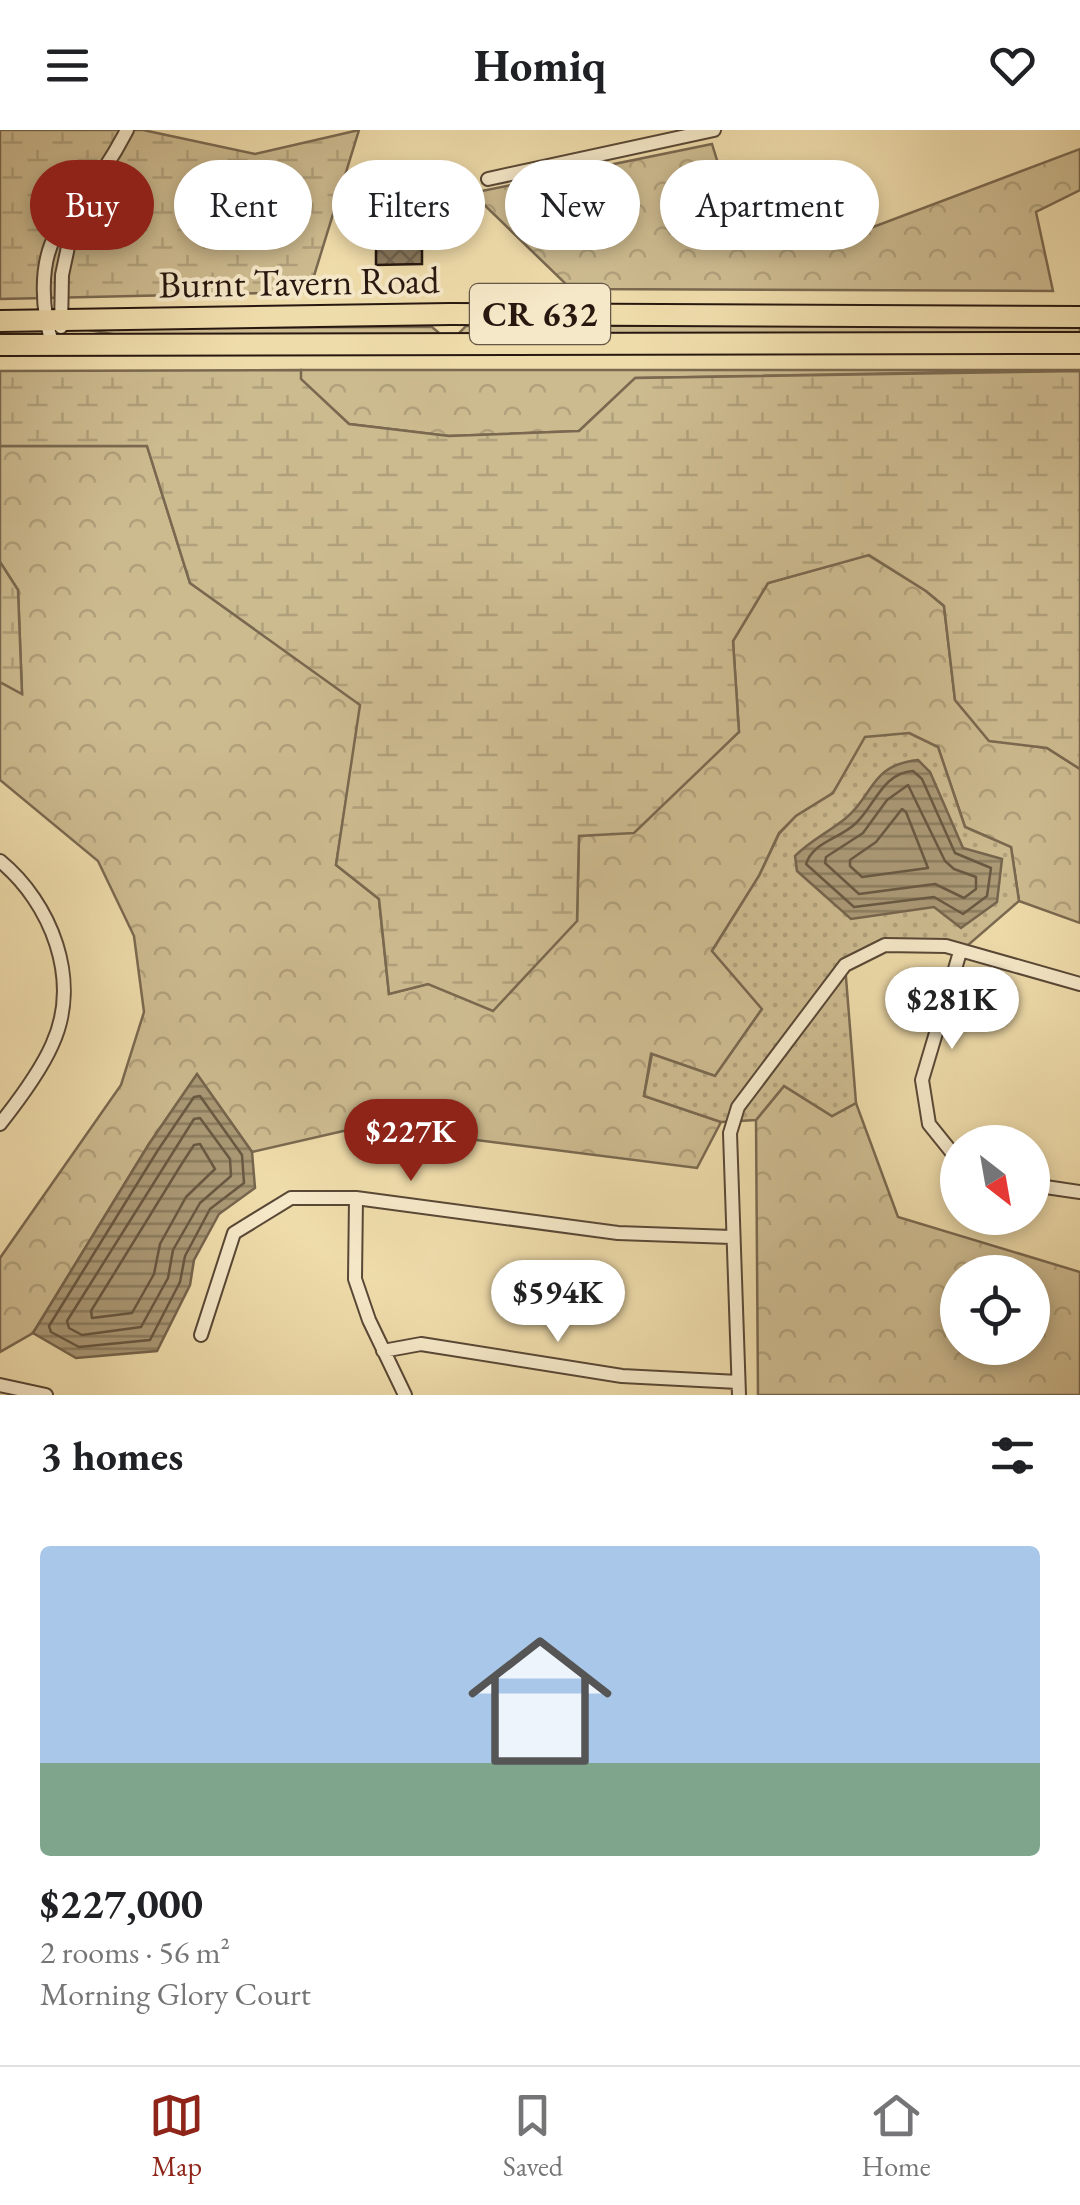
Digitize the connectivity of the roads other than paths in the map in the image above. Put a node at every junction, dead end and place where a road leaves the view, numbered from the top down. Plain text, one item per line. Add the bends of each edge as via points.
1 (128, 130) edge
2 (714, 130) edge
3 (488, 180) dead end
4 (450, 314) junction
5 (1080, 317) edge
6 (0, 320) edge
7 (54, 321) junction
8 (1080, 343) edge
9 (449, 344) junction
10 (0, 345) edge
11 (54, 346) junction
12 (0, 861) edge
13 (960, 952) junction
14 (1080, 984) edge
15 (0, 1124) edge
16 (940, 1138) edge
17 (1050, 1188) edge
18 (1080, 1192) edge
19 (356, 1198) junction
20 (731, 1237) junction
21 (201, 1334) dead end
22 (383, 1351) junction
23 (0, 1385) edge
24 (738, 1389) edge
25 (46, 1395) edge
26 (405, 1395) edge

1 - 7 street via 77,207
2 - 3 street
4 - 5 main road, Burnt Tavern Road / CR 632
4 - 7 main road, Burnt Tavern Road / CR 632
4 - 9 street
6 - 7 main road, Burnt Tavern Road / CR 632
7 - 11 street
8 - 9 main road, Burnt Tavern Road / CR 632
9 - 11 main road, Burnt Tavern Road / CR 632
10 - 11 main road, Burnt Tavern Road / CR 632
12 - 15 street via 30,890 52,930 63,989 53,1043
13 - 14 street
13 - 16 street via 922,1080 928,1124
13 - 20 street via 885,944 845,965 738,1106 730,1133
17 - 18 street
19 - 20 street via 618,1233
19 - 21 street via 291,1198 234,1233
19 - 22 street via 354,1278
20 - 24 street
22 - 24 street via 421,1344
22 - 26 street
23 - 25 street

